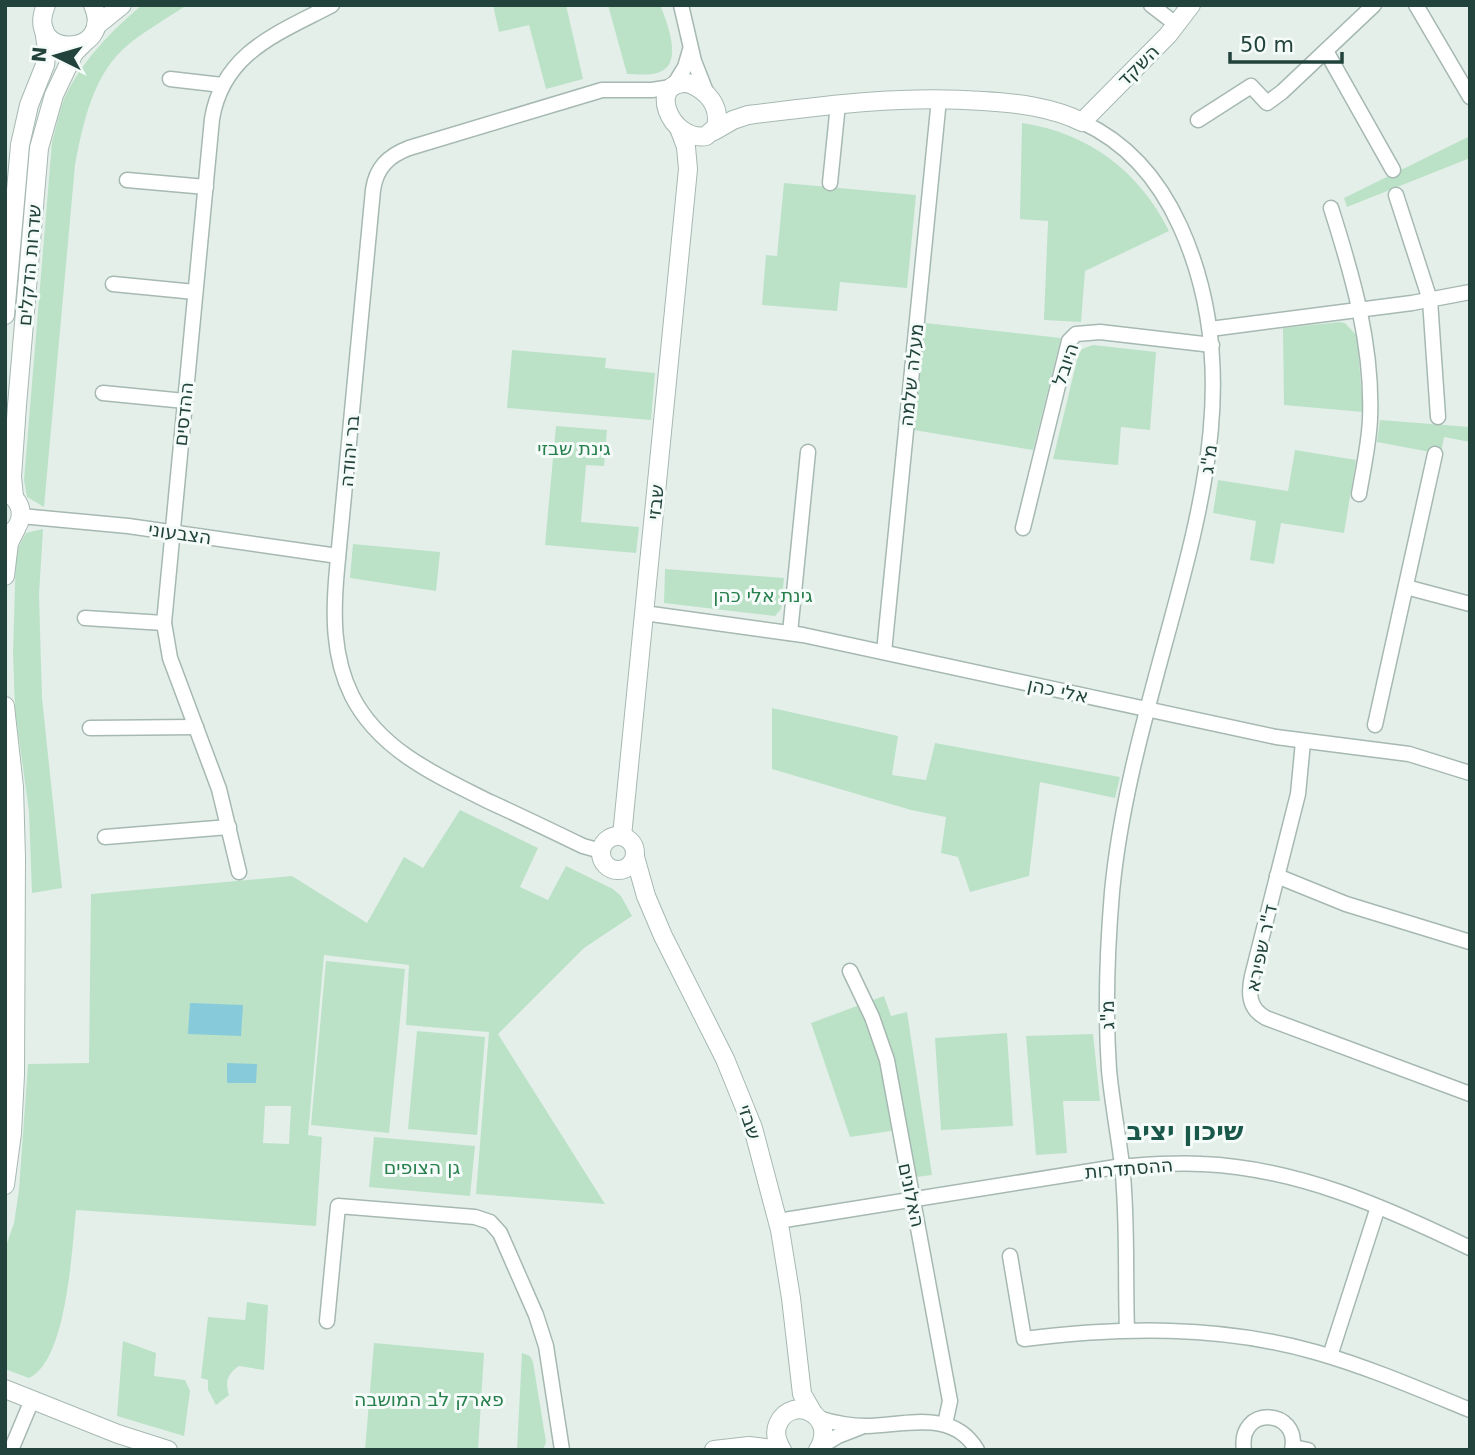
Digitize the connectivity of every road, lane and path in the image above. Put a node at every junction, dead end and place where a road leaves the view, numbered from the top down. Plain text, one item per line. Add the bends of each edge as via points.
1 (93, 5) edge
2 (121, 5) edge
3 (332, 5) edge
4 (681, 5) edge
5 (1151, 5) edge
6 (1191, 5) edge
7 (1374, 5) edge
8 (1416, 5) edge
9 (44, 13) edge
10 (1177, 24) junction
11 (96, 26) junction
12 (84, 43) junction
13 (691, 45) junction
14 (1326, 51) junction
15 (170, 79) dead end
16 (222, 85) junction
17 (672, 86) junction
18 (627, 90) junction
19 (1470, 97) edge
20 (711, 99) junction
21 (939, 99) junction
22 (838, 104) junction
23 (668, 113) junction
24 (751, 114) junction
25 (1198, 120) dead end
26 (1082, 122) junction
27 (679, 128) junction
28 (712, 133) junction
29 (12, 156) edge
30 (688, 169) junction
31 (1393, 170) dead end
32 (127, 180) dead end
33 (830, 183) dead end
34 (206, 187) junction
35 (10, 192) edge
36 (1396, 195) dead end
37 (1331, 208) dead end
38 (113, 284) dead end
39 (195, 292) junction
40 (1470, 292) edge
41 (1430, 300) junction
42 (1360, 310) junction
43 (5, 315) edge
44 (1210, 329) junction
45 (1212, 345) junction
46 (103, 393) dead end
47 (185, 401) junction
48 (1438, 417) dead end
49 (808, 452) dead end
50 (1435, 454) dead end
51 (9, 494) edge
52 (1359, 494) dead end
53 (14, 527) edge
54 (1023, 528) dead end
55 (172, 532) junction
56 (338, 556) junction
57 (5, 576) edge
58 (1406, 587) junction
59 (1470, 604) edge
60 (644, 614) junction
61 (85, 618) dead end
62 (164, 623) junction
63 (790, 633) junction
64 (884, 652) junction
65 (5, 706) edge
66 (1147, 710) junction
67 (1375, 725) dead end
68 (196, 727) junction
69 (90, 728) dead end
70 (1303, 742) junction
71 (1470, 773) edge
72 (229, 827) junction
73 (622, 836) junction
74 (105, 837) dead end
75 (601, 851) junction
76 (635, 857) junction
77 (614, 869) junction
78 (239, 873) dead end
79 (1277, 876) junction
80 (646, 897) junction
81 (1470, 942) edge
82 (850, 971) dead end
83 (1470, 1094) edge
84 (1122, 1166) junction
85 (5, 1185) edge
86 (914, 1199) junction
87 (1378, 1207) junction
88 (778, 1221) junction
89 (1470, 1248) edge
90 (1010, 1256) dead end
91 (327, 1321) dead end
92 (1127, 1330) junction
93 (1330, 1356) junction
94 (798, 1365) junction
95 (5, 1389) edge
96 (32, 1400) junction
97 (1470, 1410) edge
98 (816, 1416) junction
99 (781, 1420) junction
100 (945, 1424) junction
101 (866, 1426) junction
102 (819, 1448) edge
103 (720, 1449) edge
104 (1298, 1449) edge
105 (12, 1450) edge
106 (168, 1450) edge
107 (562, 1450) edge
108 (781, 1450) edge
109 (977, 1450) edge
110 (1244, 1450) edge

1 - 11 street
2 - 11 street
3 - 16 street, ההדסים via 255,47
4 - 13 street
5 - 10 street
6 - 10 street, השקד
7 - 14 street
8 - 19 street
9 - 12 street via 48,37 58,44
9 - 29 street, שדרות הדקלים via 46,65
10 - 26 street, השקד
11 - 12 street, שדרות הדקלים
12 - 51 street, שדרות הדקלים via 74,53 54,95 39,148
13 - 17 street via 685,67
13 - 20 street via 697,72
14 - 25 street via 1267,103 1251,86
14 - 31 street
15 - 16 street
16 - 34 street, ההדסים via 214,108
17 - 18 street, בר יהודה
17 - 20 street via 688,83
17 - 23 street via 666,97
18 - 23 street, בר יהודה via 655,101
18 - 56 street, בר יהודה via 602,90 409,148 389,158 379,171 373,190
20 - 24 street, מ"ג via 727,109
20 - 28 street via 718,119
21 - 22 street, מ"ג
21 - 26 street, מ"ג via 1024,105
21 - 64 street, מעלה שלמה
22 - 24 street, מ"ג
22 - 33 street
23 - 27 street
24 - 28 street, מ"ג
26 - 44 street, מ"ג via 1118,142 1171,206 1199,278
27 - 28 street via 695,136
27 - 30 street, שבזי
28 - 30 street, שבזי
29 - 35 street, שדרות הדקלים
30 - 60 street, שבזי
32 - 34 street
34 - 39 street, ההדסים
35 - 43 street, שדרות הדקלים
36 - 41 street
37 - 42 street
38 - 39 street
39 - 47 street, ההדסים
40 - 41 street
41 - 42 street
41 - 48 street
42 - 44 street
42 - 52 street via 1370,423
44 - 45 street, מ"ג
45 - 54 street, היובל via 1076,334 1069,341
45 - 66 street, מ"ג via 1208,467
46 - 47 street
47 - 55 street, ההדסים
49 - 63 street
50 - 58 street
51 - 53 street, שדרות הדקלים via 20,505
53 - 55 street, הצבעוני
53 - 57 street
55 - 56 street, הצבעוני
55 - 62 street, ההדסים
56 - 75 street, בר יהודה via 334,598 337,650 352,695 380,734 450,782
58 - 59 street
58 - 67 street
60 - 63 street, אלי כהן
60 - 73 street, שבזי
61 - 62 street
62 - 68 street, ההדסים via 170,658
63 - 64 street, אלי כהן
64 - 66 street, אלי כהן
65 - 85 street via 15,801 16,873 15,1075
66 - 70 street, אלי כהן
66 - 84 street, מ"ג via 1118,842 1108,934 1109,1068
68 - 69 street
68 - 72 street, ההדסים
70 - 71 street, אלי כהן via 1402,752
70 - 79 street, ד"ר שפירא via 1299,790
72 - 74 street
72 - 78 street, ההדסים
73 - 75 street via 609,838
73 - 76 street via 633,844
75 - 77 street via 603,862
76 - 77 street via 627,867
76 - 80 street, שבזי
77 - 80 street, שבזי
79 - 81 street via 1346,904
79 - 83 street, ד"ר שפירא via 1250,986 1250,1000 1257,1012
80 - 88 street, שבזי via 740,1094 764,1162
82 - 86 street, האלונים via 884,1047
84 - 86 street, ההסתדרות
84 - 87 street, ההסתדרות via 1181,1163 1243,1168 1319,1185
84 - 92 street, מ"ג
86 - 88 street, ההסתדרות
86 - 100 street, האלונים via 950,1401
87 - 89 street, ההסתדרות
87 - 93 street
88 - 94 street, שבזי
90 - 92 street via 1024,1339
91 - 107 street via 338,1206 490,1222 500,1233 542,1331
92 - 93 street via 1227,1334
93 - 97 street
94 - 98 street, שבזי via 802,1394
94 - 99 street, שבזי
95 - 96 street
96 - 105 street
96 - 106 street
98 - 99 street via 798,1410
98 - 101 street
98 - 102 street, שבזי via 824,1432
99 - 103 street via 758,1436
99 - 108 street via 776,1436
100 - 101 street
100 - 109 street via 965,1434
101 - 102 street
103 - 108 street via 760,1446
104 - 110 street via 1288,1426 1270,1417 1248,1427

